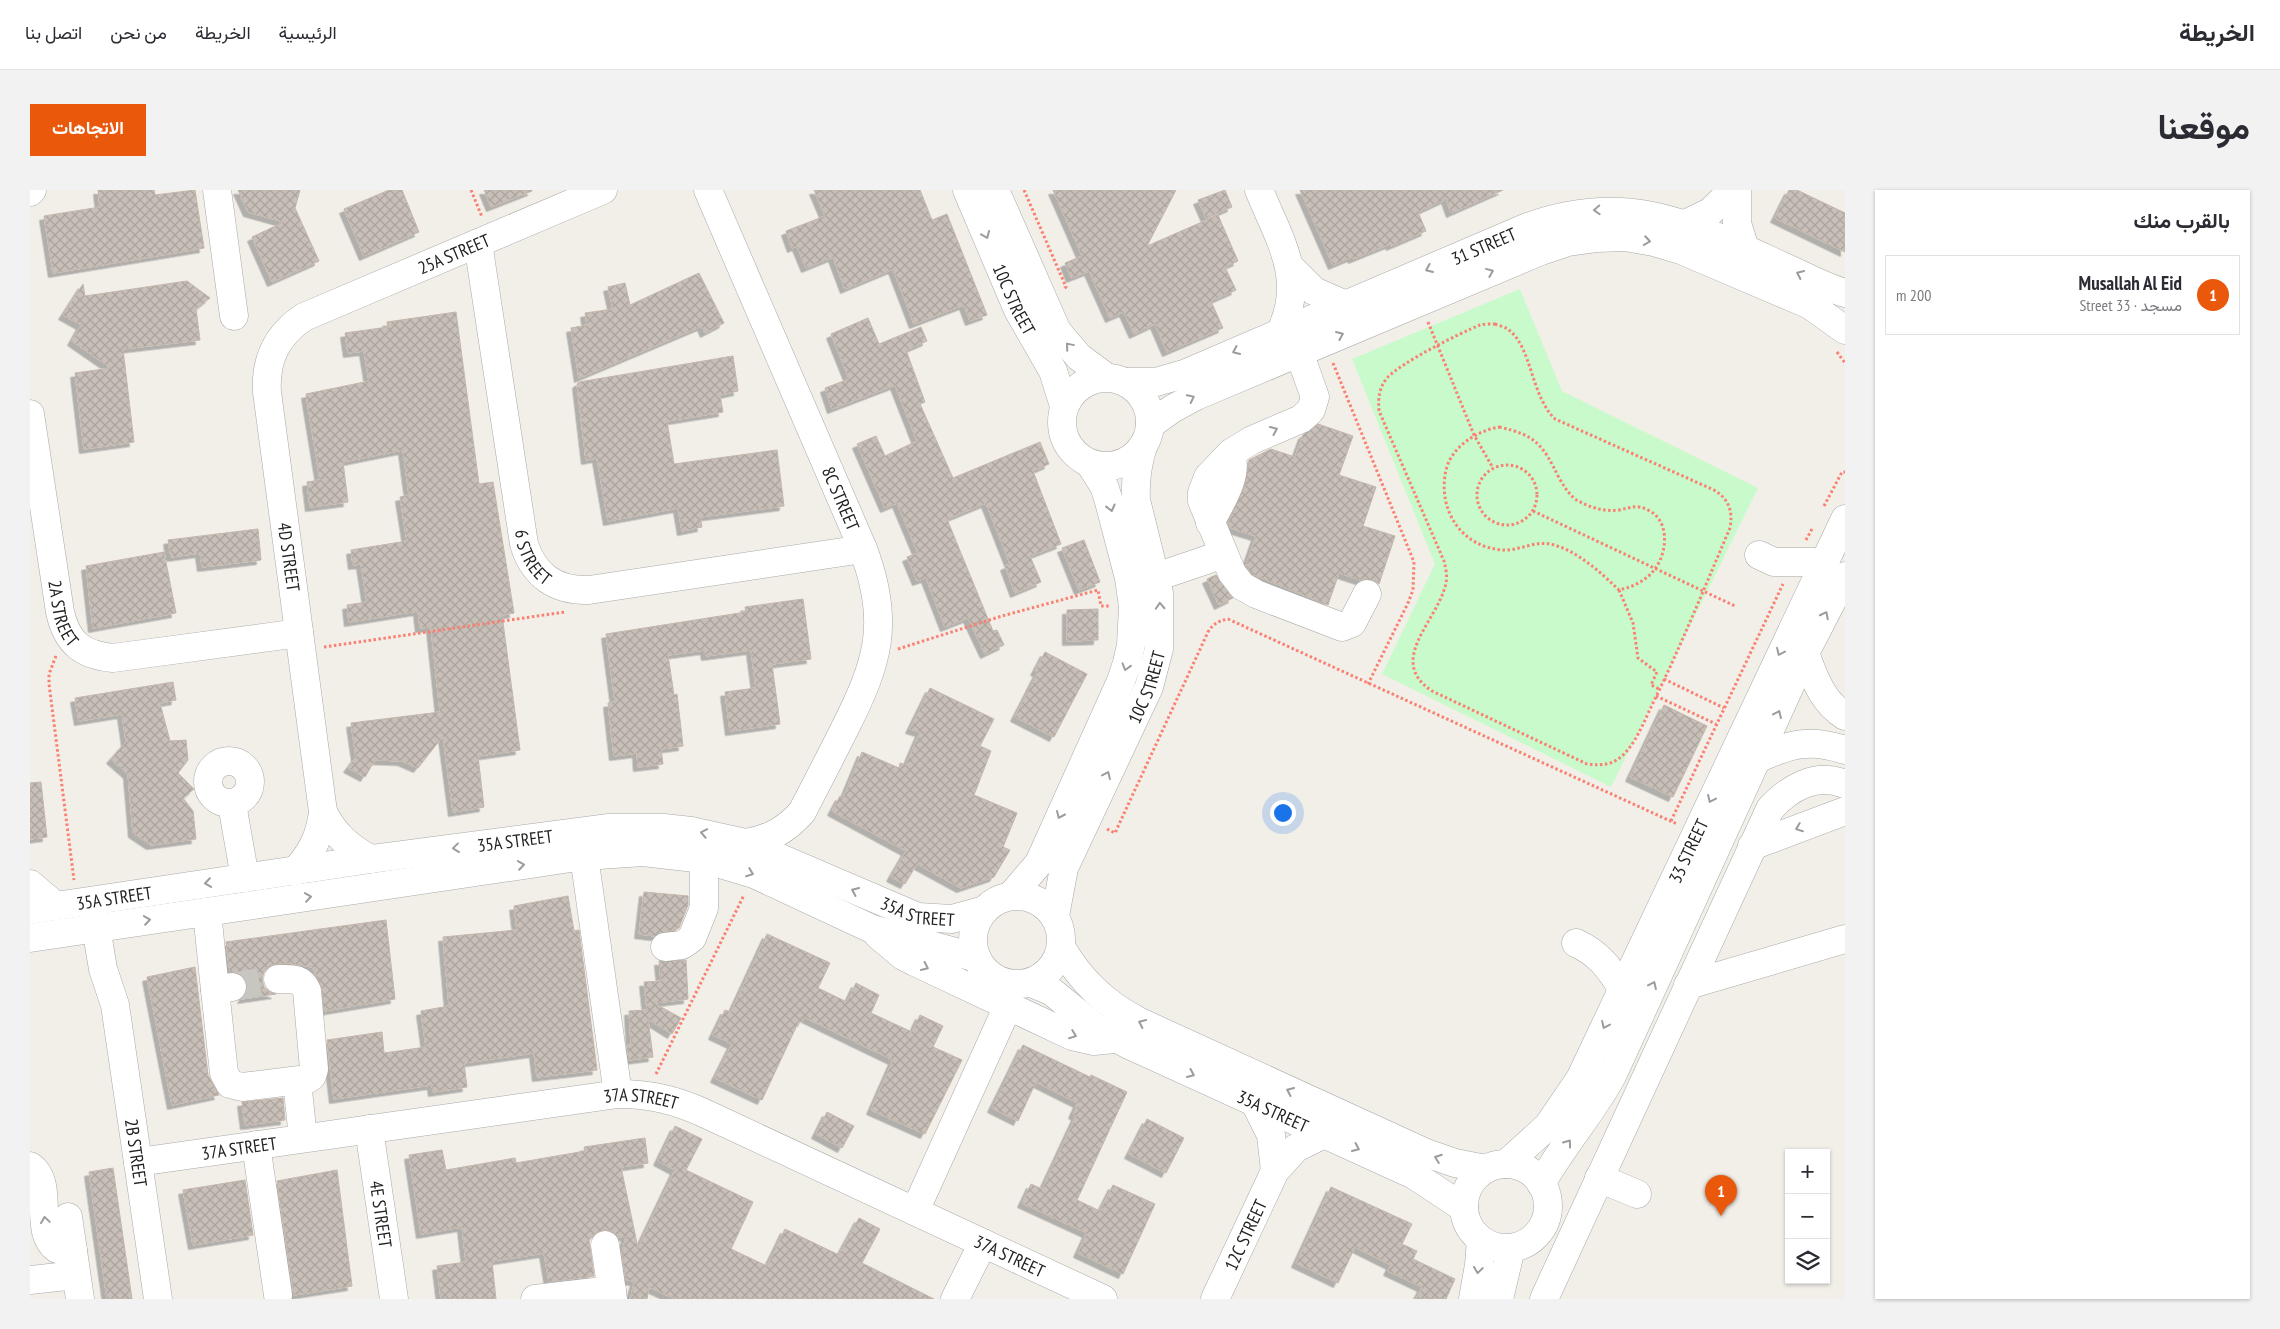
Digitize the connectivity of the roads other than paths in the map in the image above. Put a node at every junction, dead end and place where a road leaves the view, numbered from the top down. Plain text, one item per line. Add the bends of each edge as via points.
1 (216, 190) edge
2 (603, 190) edge
3 (708, 190) edge
4 (967, 190) edge
5 (995, 190) edge
6 (1259, 190) edge
7 (1733, 190) edge
8 (1737, 190) edge
9 (1685, 224) junction
10 (485, 240) junction
11 (1745, 249) junction
12 (1290, 267) junction
13 (1845, 293) edge
14 (1346, 305) junction
15 (234, 316) dead end
16 (304, 317) joint
17 (1281, 331) junction
18 (1840, 340) edge
19 (1303, 363) junction
20 (1116, 380) junction
21 (1064, 406) junction
22 (30, 414) edge
23 (1147, 436) junction
24 (1090, 464) junction
25 (1845, 518) edge
26 (863, 550) junction
27 (1224, 554) junction
28 (1834, 569) edge
29 (1156, 577) junction
30 (1367, 594) dead end
31 (1801, 608) junction
32 (300, 642) junction
33 (1806, 653) junction
34 (1845, 716) edge
35 (1845, 750) edge
36 (1757, 759) junction
37 (1845, 784) edge
38 (232, 804) dead end
39 (1845, 811) edge
40 (323, 812) junction
41 (802, 812) junction
42 (745, 843) junction
43 (1752, 846) junction
44 (584, 856) junction
45 (371, 859) junction
46 (704, 859) junction
47 (295, 871) junction
48 (812, 871) junction
49 (244, 878) junction
50 (30, 884) edge
51 (1011, 896) junction
52 (73, 903) edge
53 (984, 910) junction
54 (207, 912) junction
55 (1055, 916) junction
56 (104, 926) junction
57 (872, 929) junction
58 (30, 938) edge
59 (1845, 938) edge
60 (1061, 947) junction
61 (665, 948) dead end
62 (1640, 950) junction
63 (976, 958) junction
64 (278, 979) tunnel mouth
65 (1031, 983) junction
66 (1688, 985) junction
67 (1622, 988) junction
68 (1008, 1006) junction
69 (1116, 1038) junction
70 (297, 1081) junction
71 (618, 1094) junction
72 (1255, 1103) junction
73 (369, 1129) junction
74 (1324, 1134) junction
75 (303, 1138) junction
76 (256, 1145) junction
77 (138, 1162) junction
78 (30, 1166) edge
79 (1496, 1166) junction
80 (1275, 1171) junction
81 (1599, 1178) junction
82 (1542, 1184) junction
83 (1637, 1194) dead end
84 (1464, 1208) junction
85 (915, 1211) junction
86 (68, 1217) dead end
87 (1480, 1240) junction
88 (983, 1243) junction
89 (606, 1245) dead end
90 (1511, 1248) junction
91 (76, 1275) edge
92 (30, 1280) edge
93 (613, 1294) edge
94 (278, 1295) dead end
95 (158, 1299) edge
96 (394, 1299) edge
97 (535, 1299) edge
98 (956, 1299) edge
99 (1103, 1299) edge
100 (1215, 1299) edge
101 (1472, 1299) edge
102 (1499, 1299) edge
103 (1544, 1299) edge

1 - 15 street
2 - 10 street, 25A STREET
3 - 26 street, 8C STREET
4 -> 21 street, 10C STREET via 1018,310 1052,370
20 -> 5 street, 10C STREET via 1078,357 1057,331
6 - 12 street
7 - 9 street via 1710,212
8 - 11 street via 1737,223
9 - 11 street, 31 STREET
9 -> 14 street, 31 STREET via 1639,211 1615,209 1569,213 1526,228
10 - 16 street, 25A STREET
10 - 26 street, 6 STREET via 524,544 536,570 547,580 560,587 590,590
13 -> 11 street, 31 STREET
12 - 14 street via 1314,291
12 - 17 street via 1292,293
14 - 17 street, 31 STREET
16 - 32 street, 4D STREET via 282,336 268,362 266,377
17 -> 20 street, 31 STREET via 1170,379 1156,382
19 -> 18 street, 31 STREET via 1426,317 1568,242 1597,238 1625,237 1654,242 1764,284 1810,305
23 -> 19 street, 31 STREET via 1184,402
27 -> 19 street via 1202,501 1204,484 1231,453 1307,415 1314,404 1314,397
20 - 21 street via 1093,379 1080,385
20 - 23 street via 1137,390 1145,400 1149,412
21 - 24 street via 1061,423 1065,440 1071,451
22 - 32 street, 2A STREET via 60,612 72,640 84,650 113,658
23 - 24 street via 1130,459 1114,466
23 - 29 street, 10C STREET via 1136,473 1136,500
24 -> 51 street, 10C STREET via 1104,486 1129,578 1133,608 1131,645 1121,681 1038,863
25 - 28 street, 33 STREET
26 - 41 street, 8C STREET via 879,613 875,656 864,691
27 - 29 street
27 - 30 street via 1237,580 1249,591 1337,626 1352,623
28 - 31 street, 33 STREET
28 - 31 street via 1773,566
33 -> 28 street, 33 STREET
55 -> 29 street, 10C STREET via 1064,868 1155,668 1161,629
31 -> 62 street, 33 STREET
32 - 40 street, 4D STREET
33 - 34 street via 1820,689
36 -> 33 street, 33 STREET
35 - 36 street via 1811,742 1793,745
82 -> 36 street, 33 STREET via 1613,1074
37 - 43 street via 1825,780 1808,782 1780,797 1770,809
38 - 49 street
39 -> 43 street
40 - 45 street, 4D STREET via 347,845
40 - 47 street, 4D STREET via 318,838
41 - 42 street, 8C STREET via 777,834
41 - 48 street, 8C STREET via 802,842
42 -> 45 street, 35A STREET via 664,828 609,828
42 - 48 street, 35A STREET
43 - 66 street
44 - 46 street, 35A STREET via 643,852
54 -> 44 street, 35A STREET
44 - 71 street
45 - 47 street, 35A STREET
46 -> 57 street, 35A STREET via 754,874
46 - 61 street via 704,908 692,938 682,945
47 - 49 street, 35A STREET
53 -> 48 street, 35A STREET via 952,919 918,918
49 -> 52 street, 35A STREET
50 - 52 street
51 - 53 street
51 - 55 street via 1036,900
52 - 56 street, 2B STREET
53 - 63 street via 973,938
56 -> 54 street, 35A STREET
54 - 70 street via 224,989 224,1073 230,1084 242,1086
55 - 60 street via 1062,936
56 - 58 street, 35A STREET
56 - 77 street, 2B STREET via 105,977 115,1005
57 - 63 street, 35A STREET
57 -> 68 street via 903,956
59 - 66 street
60 - 65 street via 1051,969
79 -> 60 street, 35A STREET via 1455,1163 1426,1153 1132,1018 1094,992
62 - 67 street, 33 STREET
62 - 67 street via 1616,952 1584,947 1608,968
63 - 65 street via 999,981
64 - 70 street via 295,978 307,991 314,1069 308,1079
65 - 69 street, 35A STREET via 1051,991 1094,1026
66 - 81 street
67 -> 79 street, 33 STREET via 1570,1095 1541,1133
68 -> 69 street via 1072,1036 1094,1041
68 - 85 street
69 -> 72 street, 35A STREET
70 - 75 street
71 - 73 street, 37A STREET
71 - 85 street, 37A STREET via 646,1094 689,1106
72 - 74 street, 35A STREET
72 - 80 street via 1271,1135
73 - 75 street, 37A STREET
73 - 96 street, 4E STREET
74 - 80 street, 12C STREET via 1296,1148
74 -> 84 street, 35A STREET via 1414,1175
75 - 76 street, 37A STREET
76 - 77 street, 37A STREET
76 - 94 street
77 - 95 street, 2B STREET
91 -> 78 street via 49,1242 40,1180
79 - 82 street via 1526,1169
79 - 84 street via 1478,1174 1467,1189
80 - 100 street, 12C STREET
81 - 83 street
81 - 103 street
82 - 90 street via 1548,1204 1544,1224 1530,1240
84 - 87 street via 1469,1226
85 - 88 street, 37A STREET
86 - 91 street
87 - 90 street
87 -> 101 street
88 - 98 street
88 - 99 street, 37A STREET
89 - 93 street
90 - 102 street
91 - 92 street
93 - 97 street

